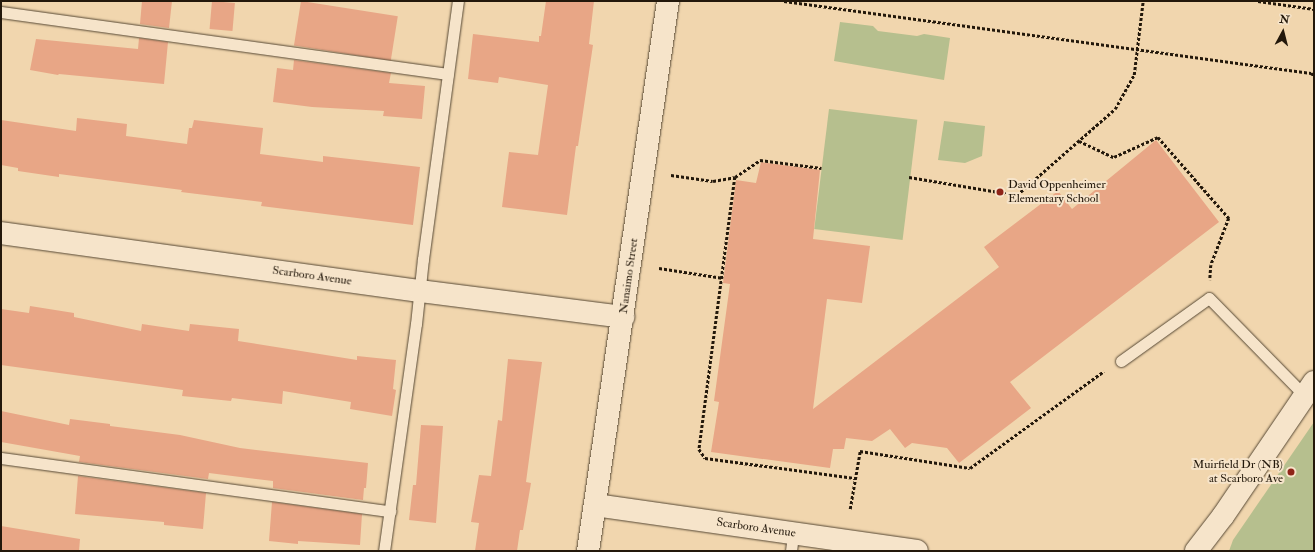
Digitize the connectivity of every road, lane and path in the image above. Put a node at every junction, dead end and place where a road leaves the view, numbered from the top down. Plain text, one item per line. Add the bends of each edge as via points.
1 (458, 1) edge
2 (668, 1) edge
3 (784, 1) edge
4 (1143, 1) edge
5 (1258, 1) edge
6 (1314, 9) edge
7 (1, 12) edge
8 (1137, 50) junction
9 (448, 74) junction
10 (1314, 75) edge
11 (1079, 141) junction
12 (821, 168) dead end
13 (671, 175) dead end
14 (736, 177) junction
15 (909, 178) dead end
16 (1, 233) edge
17 (659, 268) dead end
18 (722, 278) junction
19 (420, 291) junction
20 (1209, 298) junction
21 (623, 317) junction
22 (1121, 361) joint
23 (1309, 389) edge
24 (1, 458) edge
25 (855, 478) junction
26 (595, 505) junction
27 (850, 509) dead end
28 (390, 511) junction
29 (792, 542) edge
30 (384, 551) edge
31 (588, 551) edge
32 (917, 551) edge
33 (1196, 551) edge

1 - 9 lane
2 - 21 street, Nanaimo Street
3 - 8 path
4 - 8 path
5 - 6 path
7 - 9 lane
8 - 10 path
8 - 11 path via 1134,75 1116,108
9 - 19 lane
11 - 15 path via 1017,195
11 - 20 path via 1114,157 1158,137 1229,218 1211,264
12 - 14 path via 760,160
13 - 14 path via 713,181
14 - 18 path
16 - 19 street, Scarboro Avenue
17 - 18 path
18 - 25 path via 699,449 704,458
19 - 21 street, Scarboro Avenue
19 - 28 lane
20 - 22 lane
20 - 23 lane
21 - 26 street, Nanaimo Street via 606,416
22 - 25 path via 970,468 860,451
23 - 33 street via 1223,516
24 - 28 lane
25 - 27 path
26 - 29 street, Scarboro Avenue
26 - 31 street, Nanaimo Street
28 - 30 lane
29 - 32 street, Scarboro Avenue

